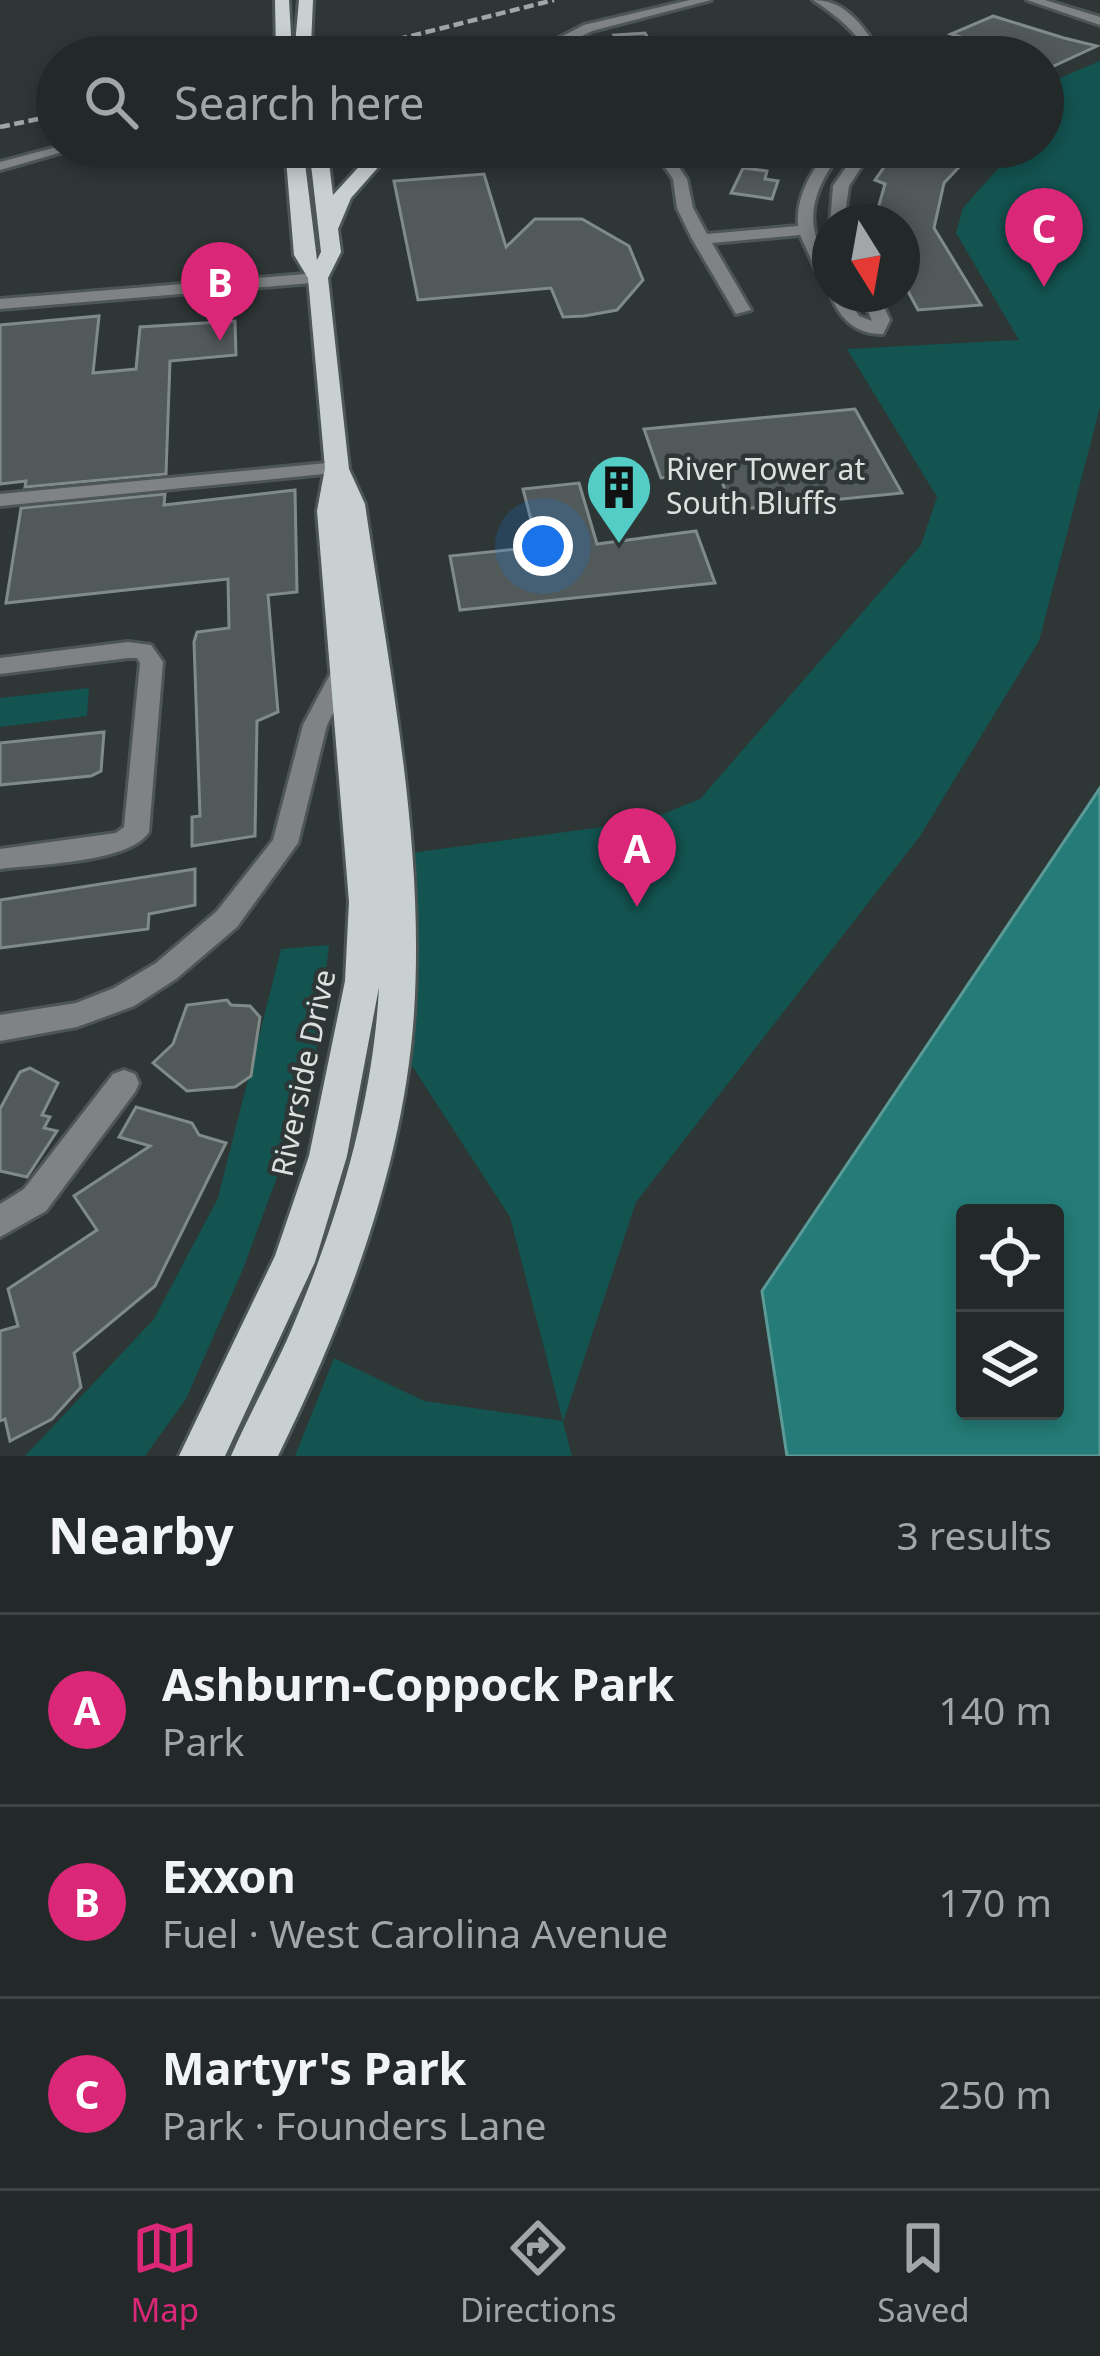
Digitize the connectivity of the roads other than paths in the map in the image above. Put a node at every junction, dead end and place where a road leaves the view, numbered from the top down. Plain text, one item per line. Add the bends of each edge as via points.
1 (306, 0) edge
2 (705, 0) edge
3 (820, 0) edge
4 (1033, 0) edge
5 (280, 2) edge
6 (1100, 2) edge
7 (1096, 19) edge
8 (283, 36) edge
9 (304, 36) edge
10 (574, 36) edge
11 (863, 36) edge
12 (36, 157) edge
13 (0, 166) edge
14 (296, 168) edge
15 (321, 168) edge
16 (368, 168) edge
17 (673, 168) edge
18 (818, 168) edge
19 (853, 168) edge
20 (838, 204) edge
21 (329, 227) junction
22 (803, 230) junction
23 (700, 239) junction
24 (812, 248) edge
25 (319, 278) junction
26 (0, 304) edge
27 (742, 310) dead end
28 (848, 312) edge
29 (878, 312) edge
30 (337, 468) junction
31 (0, 500) edge
32 (0, 666) edge
33 (342, 673) junction
34 (0, 859) edge
35 (0, 1028) edge
36 (124, 1083) dead end
37 (0, 1222) edge
38 (202, 1456) edge
39 (254, 1456) edge

1 - 9 main road
2 - 10 street
3 - 11 street
4 - 7 street
5 - 8 main road
6 - 7 street via 1087,10
12 - 13 street
14 - 25 main road, Riverside Drive via 304,256
15 - 21 main road, Riverside Drive
16 - 21 main road via 342,196
17 - 23 street
18 - 22 street via 807,188
19 - 20 street
21 - 25 main road, Riverside Drive via 331,252
22 - 23 street
22 - 24 street
23 - 27 street
25 - 26 street
25 - 30 main road, Riverside Drive
28 - 29 street via 877,330
30 - 31 street
30 - 33 main road, Riverside Drive via 330,511
30 - 39 main road, Riverside Drive via 352,505 381,740 396,896 396,1019 382,1113 341,1248
32 - 34 street via 128,650 143,650 152,662 136,832 122,842
33 - 35 street via 315,725 285,843 226,919 124,998
33 - 38 main road, Riverside Drive via 366,902 363,981 328,1156 294,1262
36 - 37 street via 35,1200

